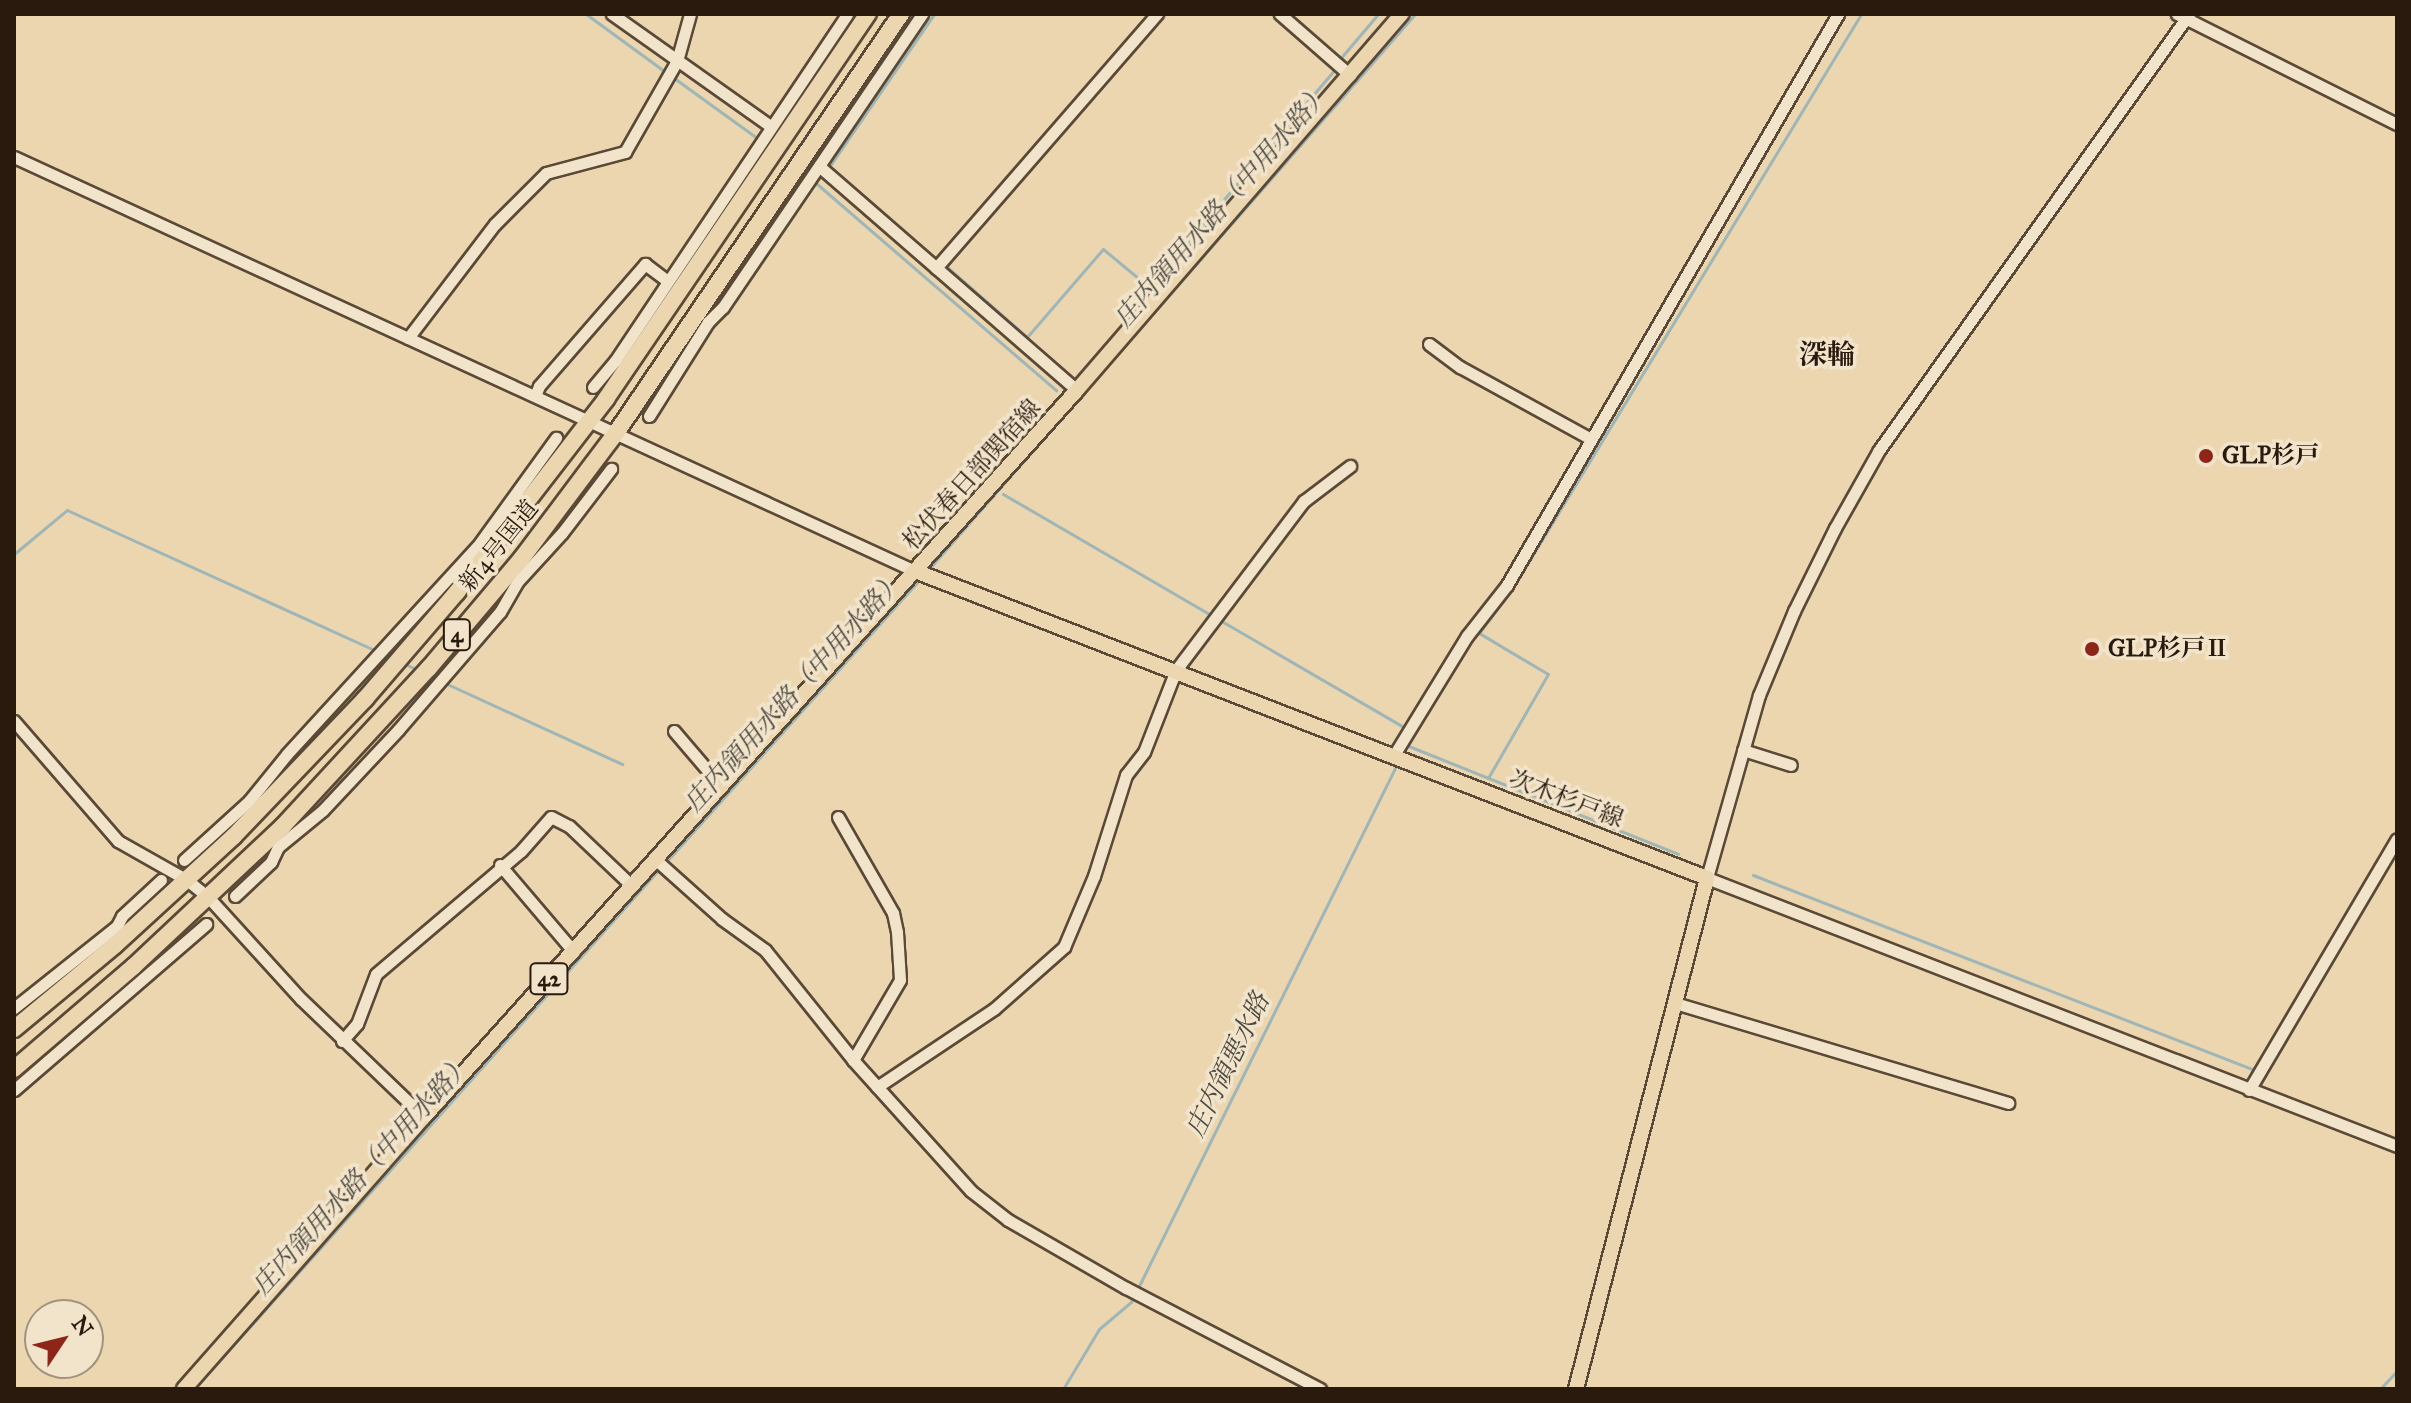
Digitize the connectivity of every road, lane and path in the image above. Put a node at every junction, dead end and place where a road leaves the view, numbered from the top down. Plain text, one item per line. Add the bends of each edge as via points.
1 (612, 14) edge
2 (690, 14) edge
3 (847, 14) edge
4 (868, 14) edge
5 (901, 14) edge
6 (922, 14) edge
7 (1157, 14) edge
8 (1280, 14) edge
9 (1402, 14) edge
10 (1837, 14) edge
11 (2184, 15) edge
12 (677, 61) junction
13 (1350, 75) junction
14 (2397, 124) edge
15 (770, 126) junction
16 (14, 157) edge
17 (819, 166) junction
18 (936, 268) junction
19 (666, 280) junction
20 (693, 334) junction
21 (408, 338) junction
22 (1429, 344) dead end
23 (630, 350) junction
24 (593, 387) dead end
25 (1077, 390) junction
26 (535, 396) junction
27 (649, 416) dead end
28 (590, 421) junction
29 (616, 433) junction
30 (556, 438) dead end
31 (1591, 439) junction
32 (1350, 466) dead end
33 (611, 469) dead end
34 (492, 540) junction
35 (527, 562) junction
36 (915, 571) junction
37 (1176, 670) junction
38 (14, 721) edge
39 (674, 731) dead end
40 (1743, 750) junction
41 (1394, 755) junction
42 (1791, 765) dead end
43 (721, 786) junction
44 (254, 806) junction
45 (838, 817) dead end
46 (288, 830) junction
47 (2397, 839) edge
48 (655, 859) junction
49 (184, 860) dead end
50 (500, 865) junction
51 (1707, 878) junction
52 (161, 880) dead end
53 (187, 880) junction
54 (631, 885) junction
55 (235, 896) dead end
56 (209, 898) junction
57 (206, 924) dead end
58 (110, 940) junction
59 (574, 952) junction
60 (139, 970) junction
61 (1675, 1003) junction
62 (14, 1008) edge
63 (14, 1029) edge
64 (342, 1041) junction
65 (853, 1060) junction
66 (14, 1069) edge
67 (877, 1087) junction
68 (14, 1090) edge
69 (2249, 1090) junction
70 (2008, 1103) dead end
71 (424, 1117) junction
72 (2397, 1146) edge
73 (184, 1389) edge
74 (1320, 1389) edge
75 (1576, 1389) edge

1 - 12 street
2 - 12 street
3 - 15 street
4 - 23 highway, 新4号国道 / 4
5 - 20 highway, 新4号国道 / 4
6 - 17 street
7 - 18 street
8 - 13 street
9 - 13 main road, 松伏春日部関宿線 / 42
10 - 31 street
11 - 14 street
11 - 40 street via 1879,450 1794,611
12 - 15 street
12 - 21 street via 625,152 546,173 495,224
13 - 25 main road, 松伏春日部関宿線 / 42
15 - 19 street
16 - 21 street
17 - 18 street
17 - 20 street via 723,307
18 - 25 street
19 - 23 street
19 - 26 street via 645,264
20 - 27 street
20 - 29 highway, 新4号国道 / 4
21 - 26 street
22 - 31 street via 1460,367
23 - 24 street
23 - 28 highway, 新4号国道 / 4
25 - 36 main road, 松伏春日部関宿線 / 42
26 - 28 street
28 - 29 street
28 - 34 highway, 新4号国道 / 4
29 - 35 highway, 新4号国道 / 4
29 - 36 street
30 - 34 street
31 - 41 street via 1507,585 1467,636
32 - 37 street via 1304,501
33 - 35 street via 562,533
34 - 44 highway, 新4号国道 / 4 via 365,699
35 - 46 highway, 新4号国道 / 4
36 - 37 main road, 次木杉戸線
36 - 43 main road, 松伏春日部関宿線 / 42
37 - 41 main road, 次木杉戸線
37 - 67 street via 1144,752 1126,775 1094,876 1064,947 994,1009
38 - 53 street via 118,841
39 - 43 street
40 - 42 street
40 - 51 street
41 - 51 main road, 次木杉戸線
43 - 48 main road, 松伏春日部関宿線 / 42
44 - 49 street
44 - 53 highway, 新4号国道 / 4
45 - 65 street via 893,913 900,980
46 - 55 street via 271,862
46 - 56 highway, 新4号国道 / 4
47 - 69 street
48 - 54 main road, 松伏春日部関宿線 / 42
48 - 65 street via 765,950
50 - 54 street via 521,851 551,817 569,826
50 - 59 street
50 - 64 street via 376,974 357,1024
51 - 61 main road
51 - 69 street
52 - 58 street
53 - 56 street
53 - 58 highway, 新4号国道 / 4
54 - 59 main road, 松伏春日部関宿線 / 42
56 - 60 highway, 新4号国道 / 4
56 - 64 street
57 - 60 street
58 - 62 street
58 - 63 highway, 新4号国道 / 4
59 - 71 main road, 松伏春日部関宿線 / 42
60 - 66 highway, 新4号国道 / 4
60 - 68 street via 114,1007
61 - 70 street
61 - 75 main road
64 - 71 street
65 - 67 street
67 - 74 street via 971,1191 1008,1220
69 - 72 street
71 - 73 main road, 松伏春日部関宿線 / 42

